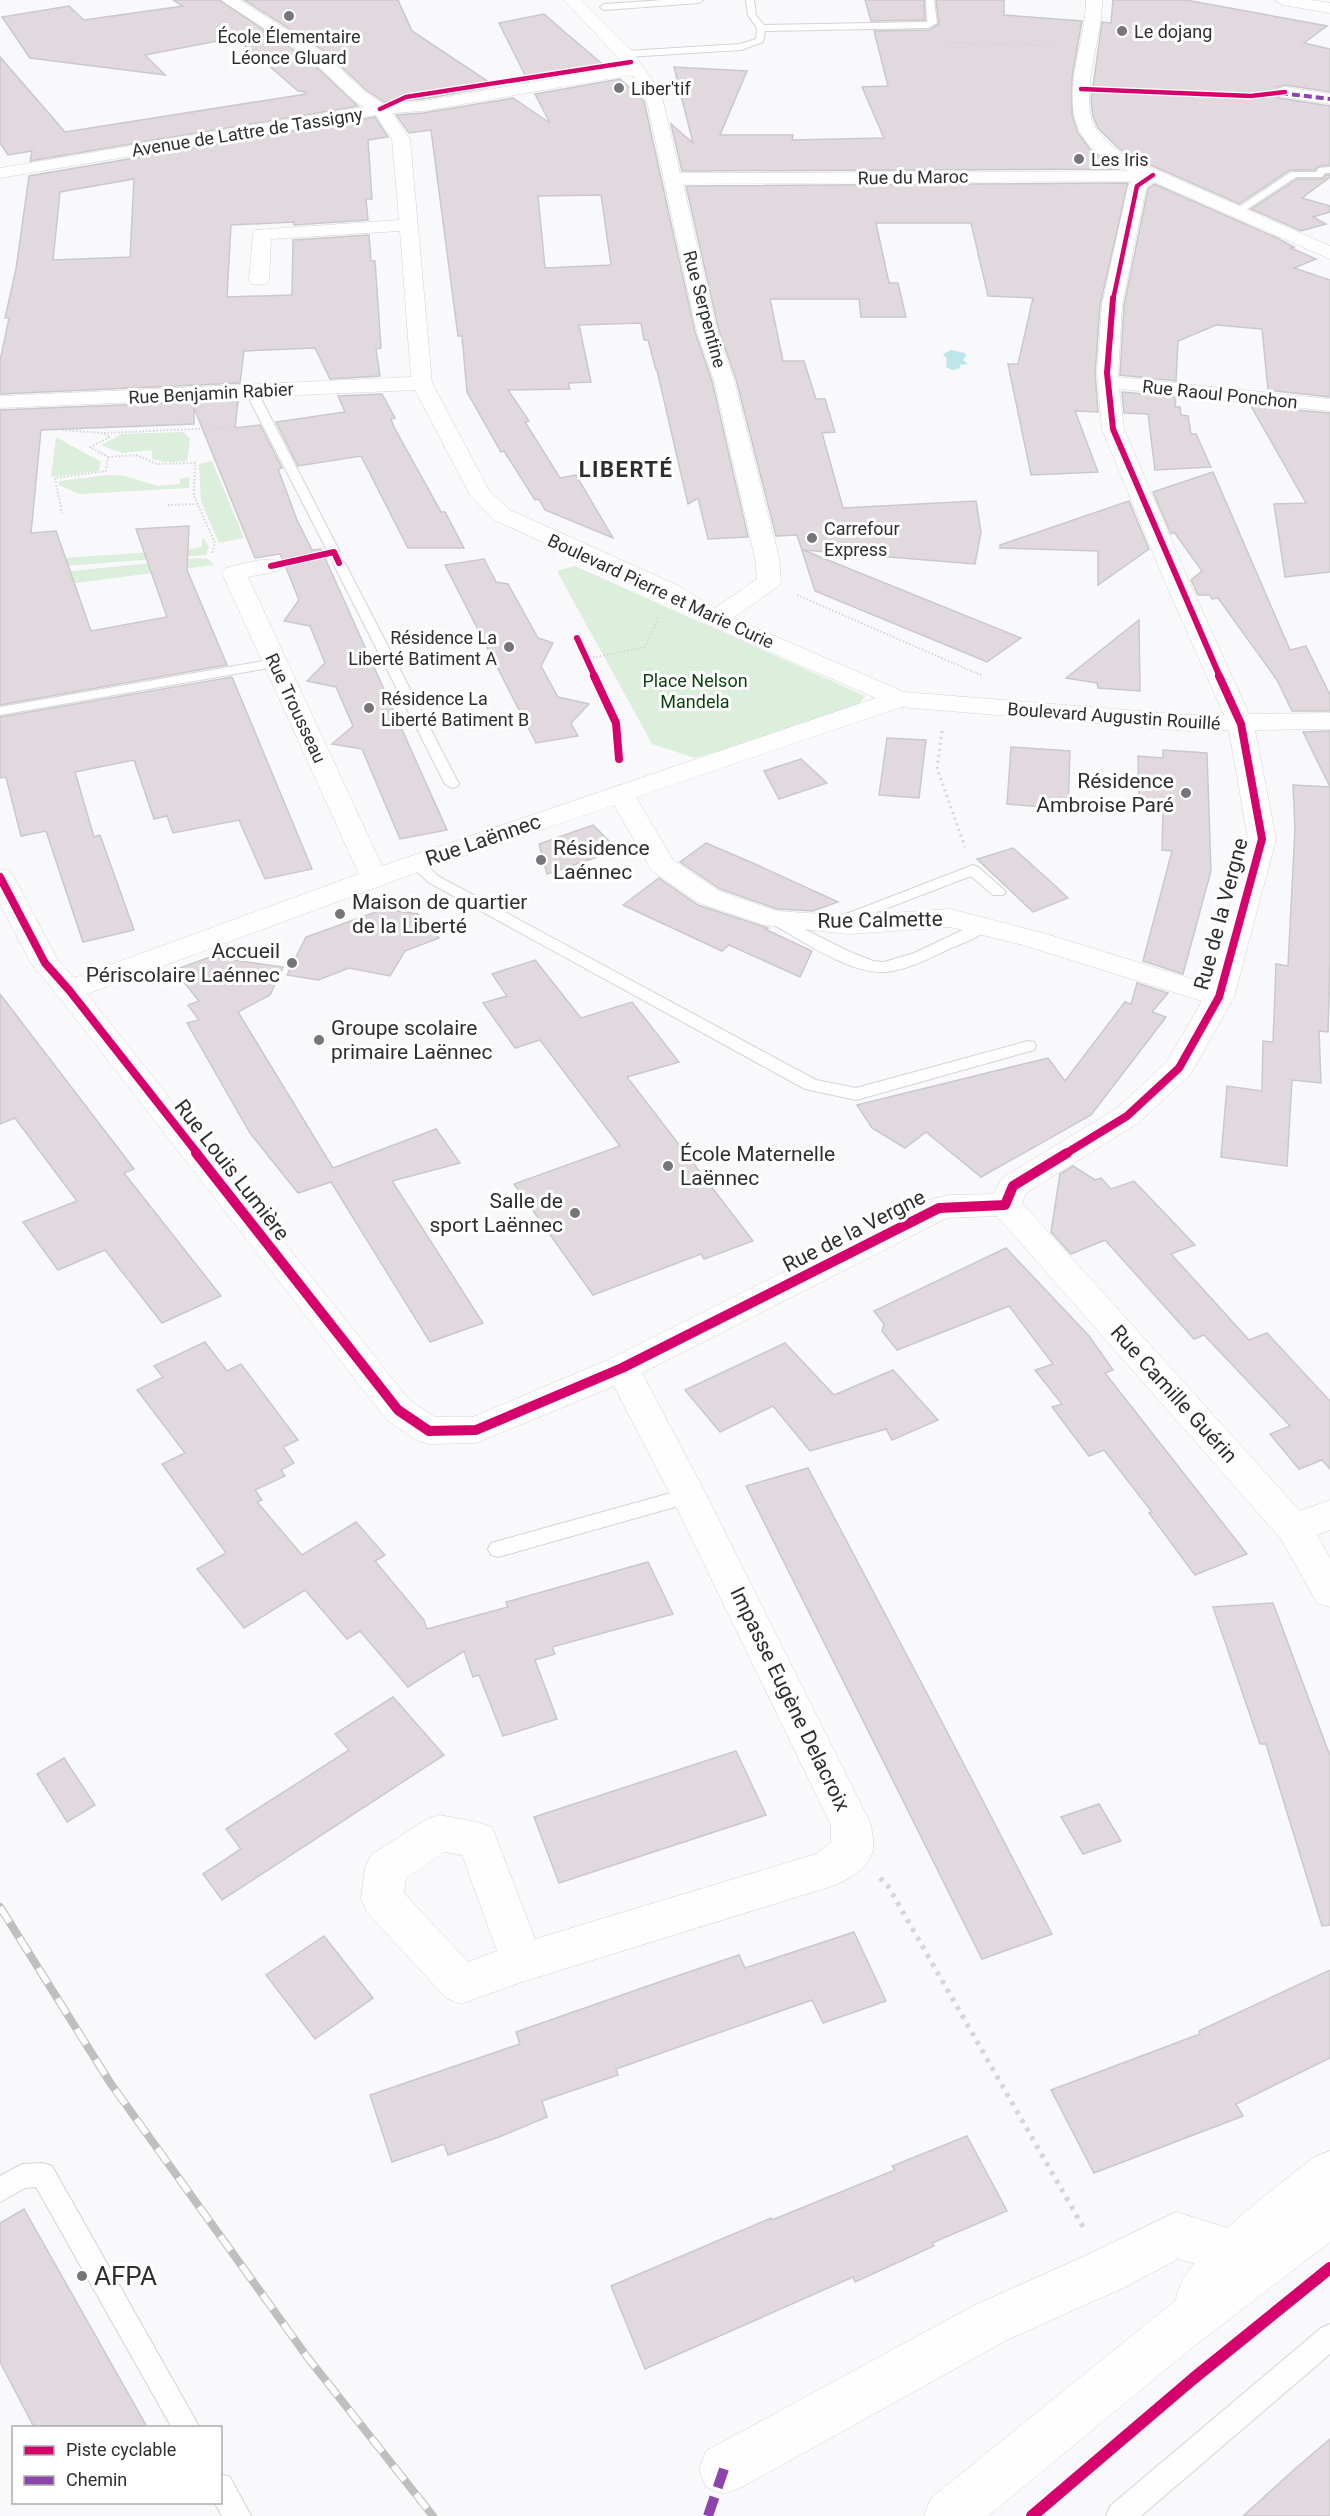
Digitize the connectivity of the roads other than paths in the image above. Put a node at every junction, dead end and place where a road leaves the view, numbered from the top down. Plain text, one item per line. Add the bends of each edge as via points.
1 (229, 0) edge
2 (572, 0) edge
3 (699, 0) edge
4 (750, 0) edge
5 (930, 0) edge
6 (1283, 0) edge
7 (1098, 4) edge
8 (604, 7) dead end
9 (1330, 8) edge
10 (761, 28) junction
11 (631, 62) junction
12 (1285, 93) dead end
13 (1330, 99) edge
14 (380, 109) junction
15 (1330, 170) edge
16 (0, 173) edge
17 (1153, 175) junction
18 (673, 179) junction
19 (1236, 212) junction
20 (409, 225) junction
21 (1330, 253) edge
22 (259, 280) dead end
23 (1110, 382) junction
24 (422, 383) junction
25 (251, 391) junction
26 (0, 402) edge
27 (1330, 405) edge
28 (271, 566) dead end
29 (715, 619) junction
30 (275, 663) junction
31 (899, 699) junction
32 (0, 711) edge
33 (1330, 720) edge
34 (1241, 724) junction
35 (452, 784) dead end
36 (621, 794) junction
37 (416, 863) junction
38 (0, 877) edge
39 (374, 878) junction
40 (998, 892) dead end
41 (774, 919) junction
42 (833, 924) junction
43 (983, 927) junction
44 (69, 990) junction
45 (1219, 997) junction
46 (1028, 1046) dead end
47 (1005, 1205) junction
48 (622, 1368) junction
49 (476, 1430) joint
50 (689, 1496) junction
51 (1330, 1514) edge
52 (1294, 1529) junction
53 (498, 1549) dead end
54 (1330, 1592) edge
55 (522, 1962) dead end
56 (1330, 2173) edge
57 (0, 2190) edge
58 (1330, 2213) edge
59 (1234, 2252) junction
60 (1176, 2330) junction
61 (1330, 2337) edge
62 (186, 2426) edge
63 (724, 2469) dead end
64 (222, 2490) edge
65 (237, 2516) edge
66 (949, 2516) edge
67 (1120, 2516) edge

1 - 14 street, Boulevard Pierre et Marie Curie via 316,55 359,96
2 - 11 street, Rue Serpentine
3 - 8 lane
4 - 10 lane via 752,15
5 - 10 lane via 933,23 928,25
6 - 9 street
7 - 17 street via 1081,89 1080,111 1085,127 1121,161
10 - 11 lane via 760,40 741,47
11 - 14 street, Avenue de Lattre de Tassigny via 423,106
11 - 18 street, Rue Serpentine via 653,93
12 - 13 street
14 - 16 street, Avenue de Lattre de Tassigny
14 - 20 street, Boulevard Pierre et Marie Curie via 401,139
15 - 19 lane via 1322,170 1319,175 1294,174
17 - 18 street, Rue du Maroc
17 - 19 street
17 - 23 street, Rue de la Vergne via 1137,186 1112,305 1107,373
18 - 29 street, Rue Serpentine via 707,332 724,380 767,558 769,582
19 - 21 street
20 - 22 street via 262,234
20 - 24 street, Boulevard Pierre et Marie Curie
23 - 27 street, Rue Raoul Ponchon
23 - 34 street, Rue de la Vergne via 1113,429
24 - 25 street, Rue Benjamin Rabier
24 - 29 street, Boulevard Pierre et Marie Curie via 481,495 502,515 671,591
25 - 26 street, Rue Benjamin Rabier
25 - 35 lane
28 - 30 street, Rue Trousseau via 234,573
29 - 31 street, Boulevard Pierre et Marie Curie
30 - 32 lane
30 - 39 street, Rue Trousseau
31 - 34 street, Boulevard Augustin Rouillé
31 - 36 street, Rue Laënnec
33 - 34 street, Boulevard Augustin Rouillé
34 - 45 street, Rue de la Vergne via 1262,839
36 - 37 street, Rue Laënnec
36 - 41 street, Rue Calmette via 662,865 709,897
37 - 39 street, Rue Laënnec
37 - 46 lane via 434,879 811,1085 856,1094
38 - 44 street, Rue Louis Lumière via 45,963
39 - 44 street, Rue Laënnec
40 - 42 lane via 974,870
41 - 42 street, Rue Calmette
41 - 43 lane via 864,964 886,967 926,954
42 - 43 street, Rue Calmette via 950,918
43 - 45 street, Rue Calmette
44 - 49 street, Rue Louis Lumière via 398,1410 429,1431
45 - 47 street, Rue de la Vergne via 1179,1068 1127,1116 1013,1186
47 - 48 street, Rue de la Vergne via 939,1208
47 - 52 street, Rue Camille Guérin
48 - 49 street, Rue de la Vergne
48 - 50 street, Impasse Eugène Delacroix
50 - 53 lane
50 - 55 street, Impasse Eugène Delacroix via 851,1825 852,1850 829,1869
51 - 52 street
52 - 54 street, Rue Camille Guérin
56 - 59 street
57 - 62 lane via 22,2176 44,2175
58 - 60 street
59 - 60 street
59 - 63 street via 1176,2235 990,2323
60 - 66 street
61 - 67 lane
64 - 65 lane

